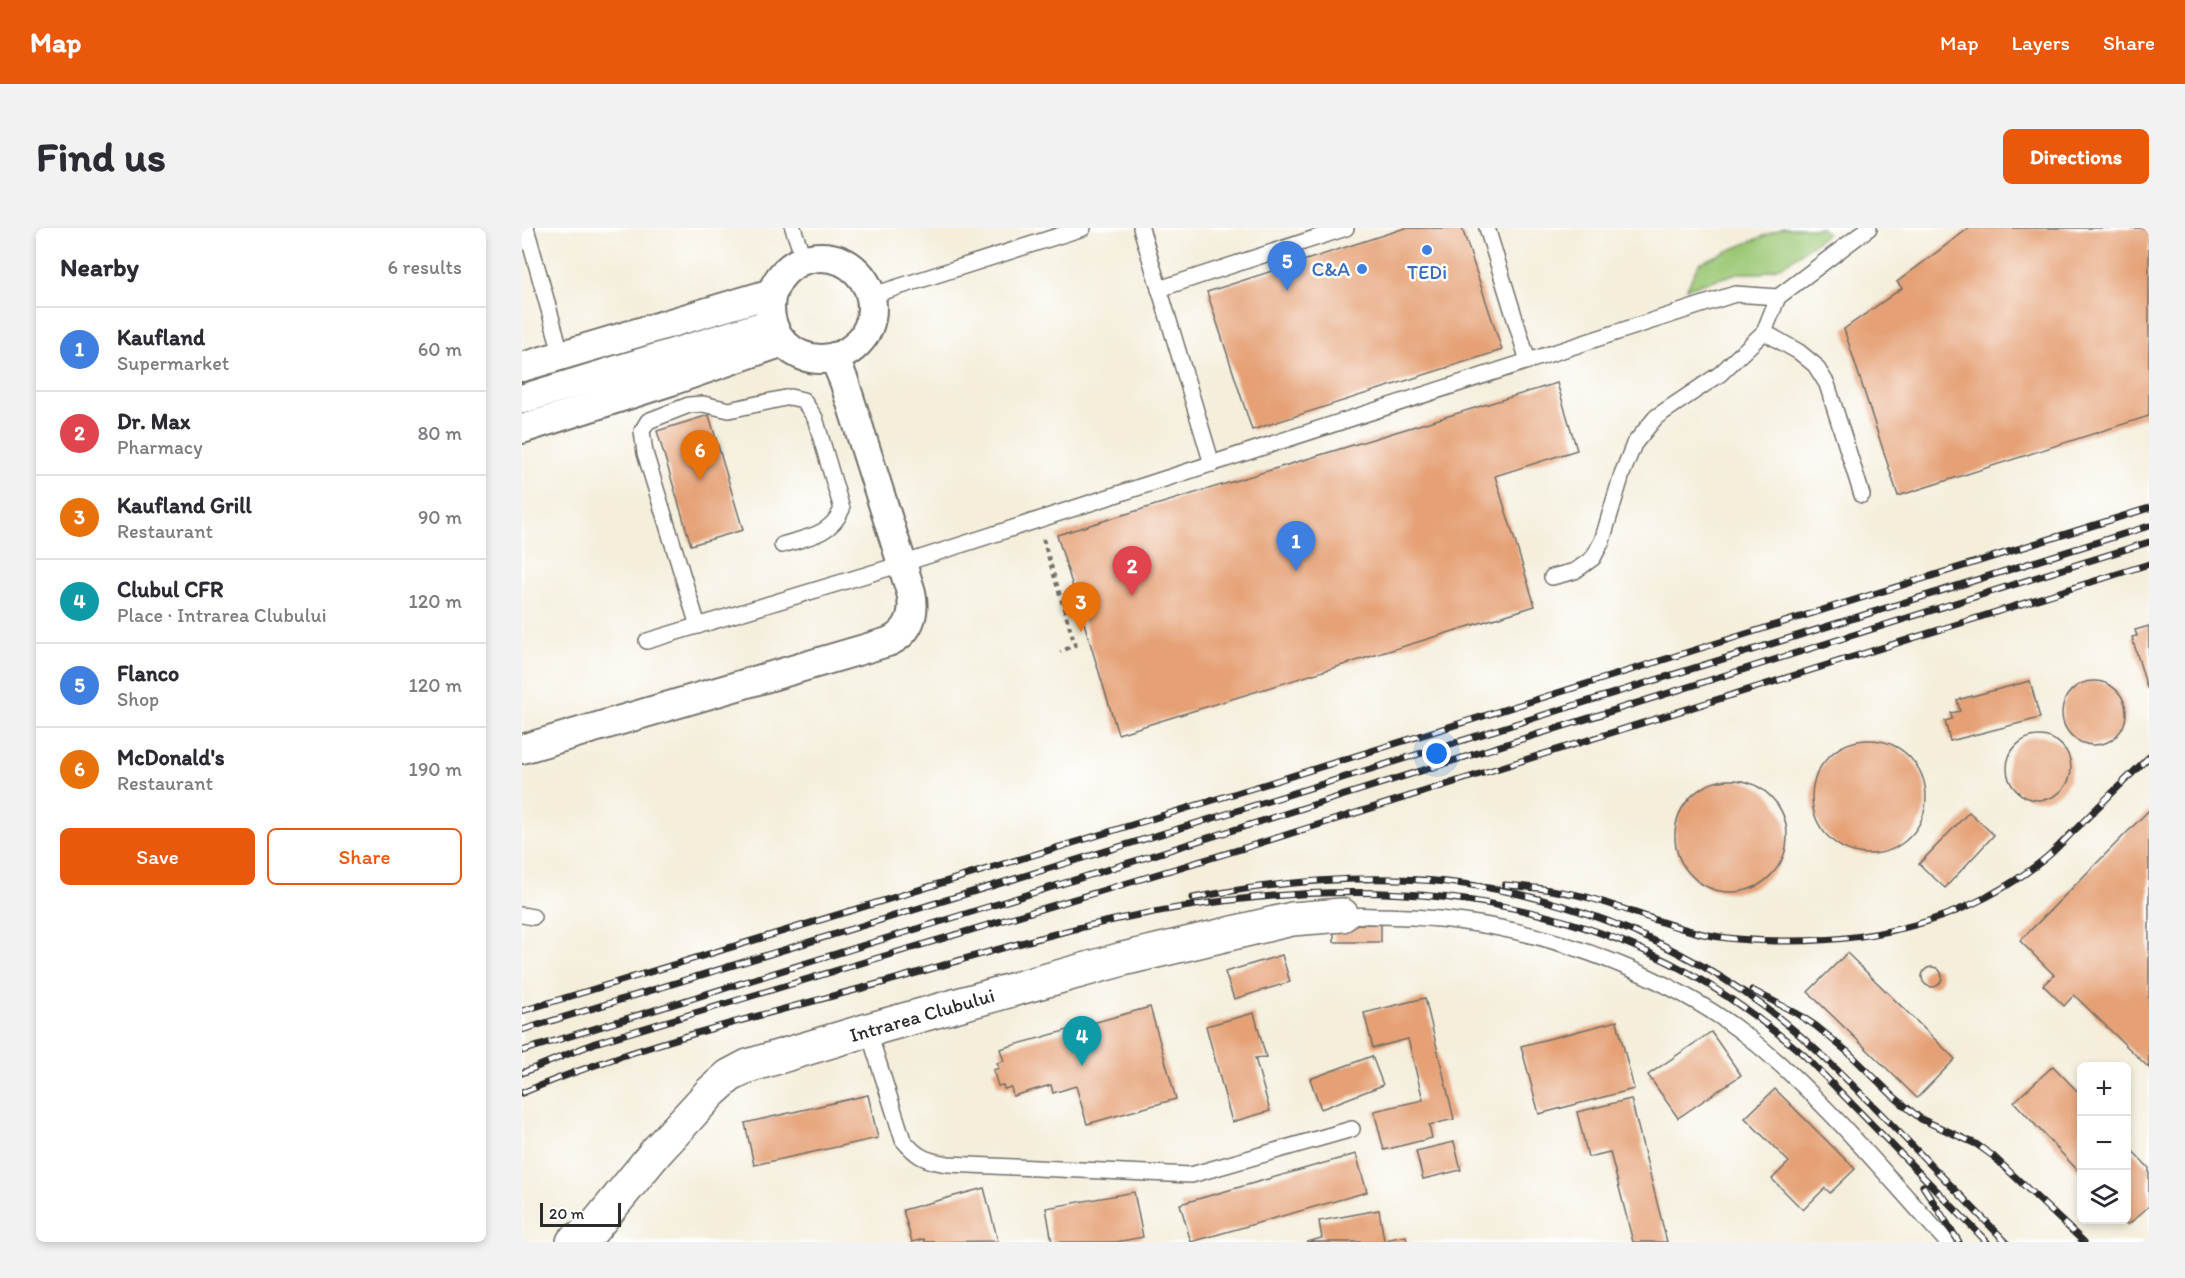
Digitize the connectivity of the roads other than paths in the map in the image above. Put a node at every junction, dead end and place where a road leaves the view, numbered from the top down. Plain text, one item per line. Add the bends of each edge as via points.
1 (526, 228) edge
2 (793, 228) edge
3 (1083, 228) edge
4 (1141, 228) edge
5 (1346, 228) edge
6 (1487, 228) edge
7 (1869, 228) edge
8 (804, 260) junction
9 (1159, 289) junction
10 (772, 293) junction
11 (870, 296) junction
12 (1778, 297) junction
13 (777, 332) junction
14 (1764, 332) junction
15 (562, 356) junction
16 (834, 357) junction
17 (1528, 361) junction
18 (522, 367) edge
19 (522, 399) edge
20 (522, 429) edge
21 (1212, 464) junction
22 (1862, 495) dead end
23 (783, 545) dead end
24 (902, 564) junction
25 (1552, 578) dead end
26 (698, 626) junction
27 (647, 641) dead end
28 (522, 749) edge
29 (1342, 915) joint
30 (868, 1029) junction
31 (1352, 1130) dead end
32 (573, 1242) edge
33 (1947, 1242) edge

1 - 15 lane
2 - 8 lane
3 - 11 lane
4 - 9 lane
5 - 9 lane
6 - 17 lane
7 - 12 lane
8 - 10 street via 786,271
8 - 11 street via 826,258 846,265 862,279
9 - 21 lane
10 - 13 street via 770,311
10 - 15 street
11 - 16 street via 870,320 861,339
12 - 14 lane
12 - 17 lane via 1735,294
13 - 16 street via 801,355
13 - 19 street via 665,355
13 - 20 street via 671,381
14 - 22 lane via 1815,365 1827,384
14 - 25 lane via 1720,374 1656,417 1634,444 1593,558 1575,571
15 - 18 street
16 - 24 street
17 - 21 lane
21 - 24 lane
23 - 26 lane via 823,532 837,521 842,509 815,418 803,400 789,397 729,410 689,405 648,421 642,431 645,453
24 - 26 lane
24 - 28 street via 914,602 910,622 899,637
26 - 27 lane
29 - 30 street, Intrarea Clubului via 1264,925
29 - 33 lane via 1464,922 1534,936 1606,959 1679,992 1716,1013 1807,1089
30 - 31 lane via 903,1140 915,1154 932,1161 1191,1175
30 - 32 street, Intrarea Clubului via 748,1066 729,1076 696,1107 592,1230

